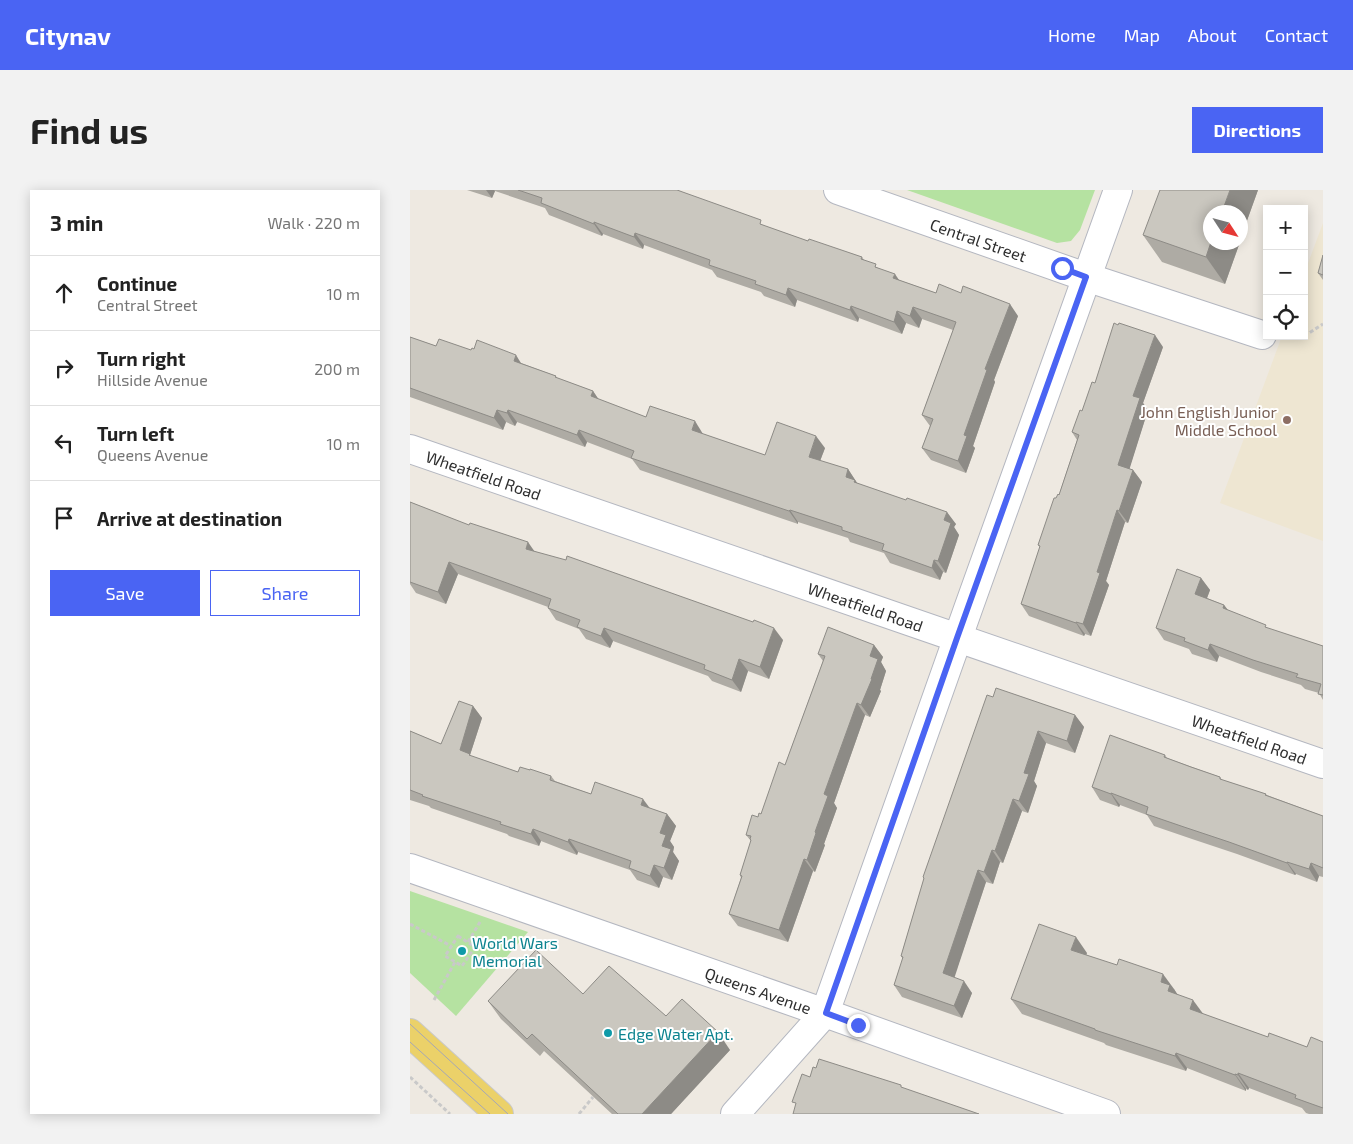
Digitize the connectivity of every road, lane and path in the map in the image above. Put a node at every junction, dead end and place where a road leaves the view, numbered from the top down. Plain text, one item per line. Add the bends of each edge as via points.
1 (838, 190) edge
2 (1118, 190) edge
3 (1086, 277) junction
4 (1323, 324) edge
5 (1308, 333) edge
6 (1262, 335) dead end
7 (410, 449) edge
8 (957, 638) junction
9 (1323, 764) edge
10 (410, 868) edge
11 (410, 924) edge
12 (451, 947) junction
13 (455, 962) junction
14 (434, 1000) dead end
15 (826, 1013) junction
16 (410, 1033) edge
17 (410, 1078) edge
18 (593, 1097) edge
19 (450, 1114) edge
20 (499, 1114) edge
21 (579, 1114) edge
22 (735, 1114) edge
23 (1106, 1114) edge

1 - 3 street, Central Street
2 - 3 street
3 - 6 street, Central Street
3 - 8 street
4 - 5 path
7 - 8 street, Wheatfield Road
8 - 9 street, Wheatfield Road
8 - 15 street
10 - 15 street, Queens Avenue
11 - 12 path
12 - 13 path via 445,956
12 - 13 path via 458,936 475,947 462,966
13 - 14 path
15 - 22 street
15 - 23 street, Queens Avenue
16 - 20 main road
17 - 19 path
18 - 21 path

